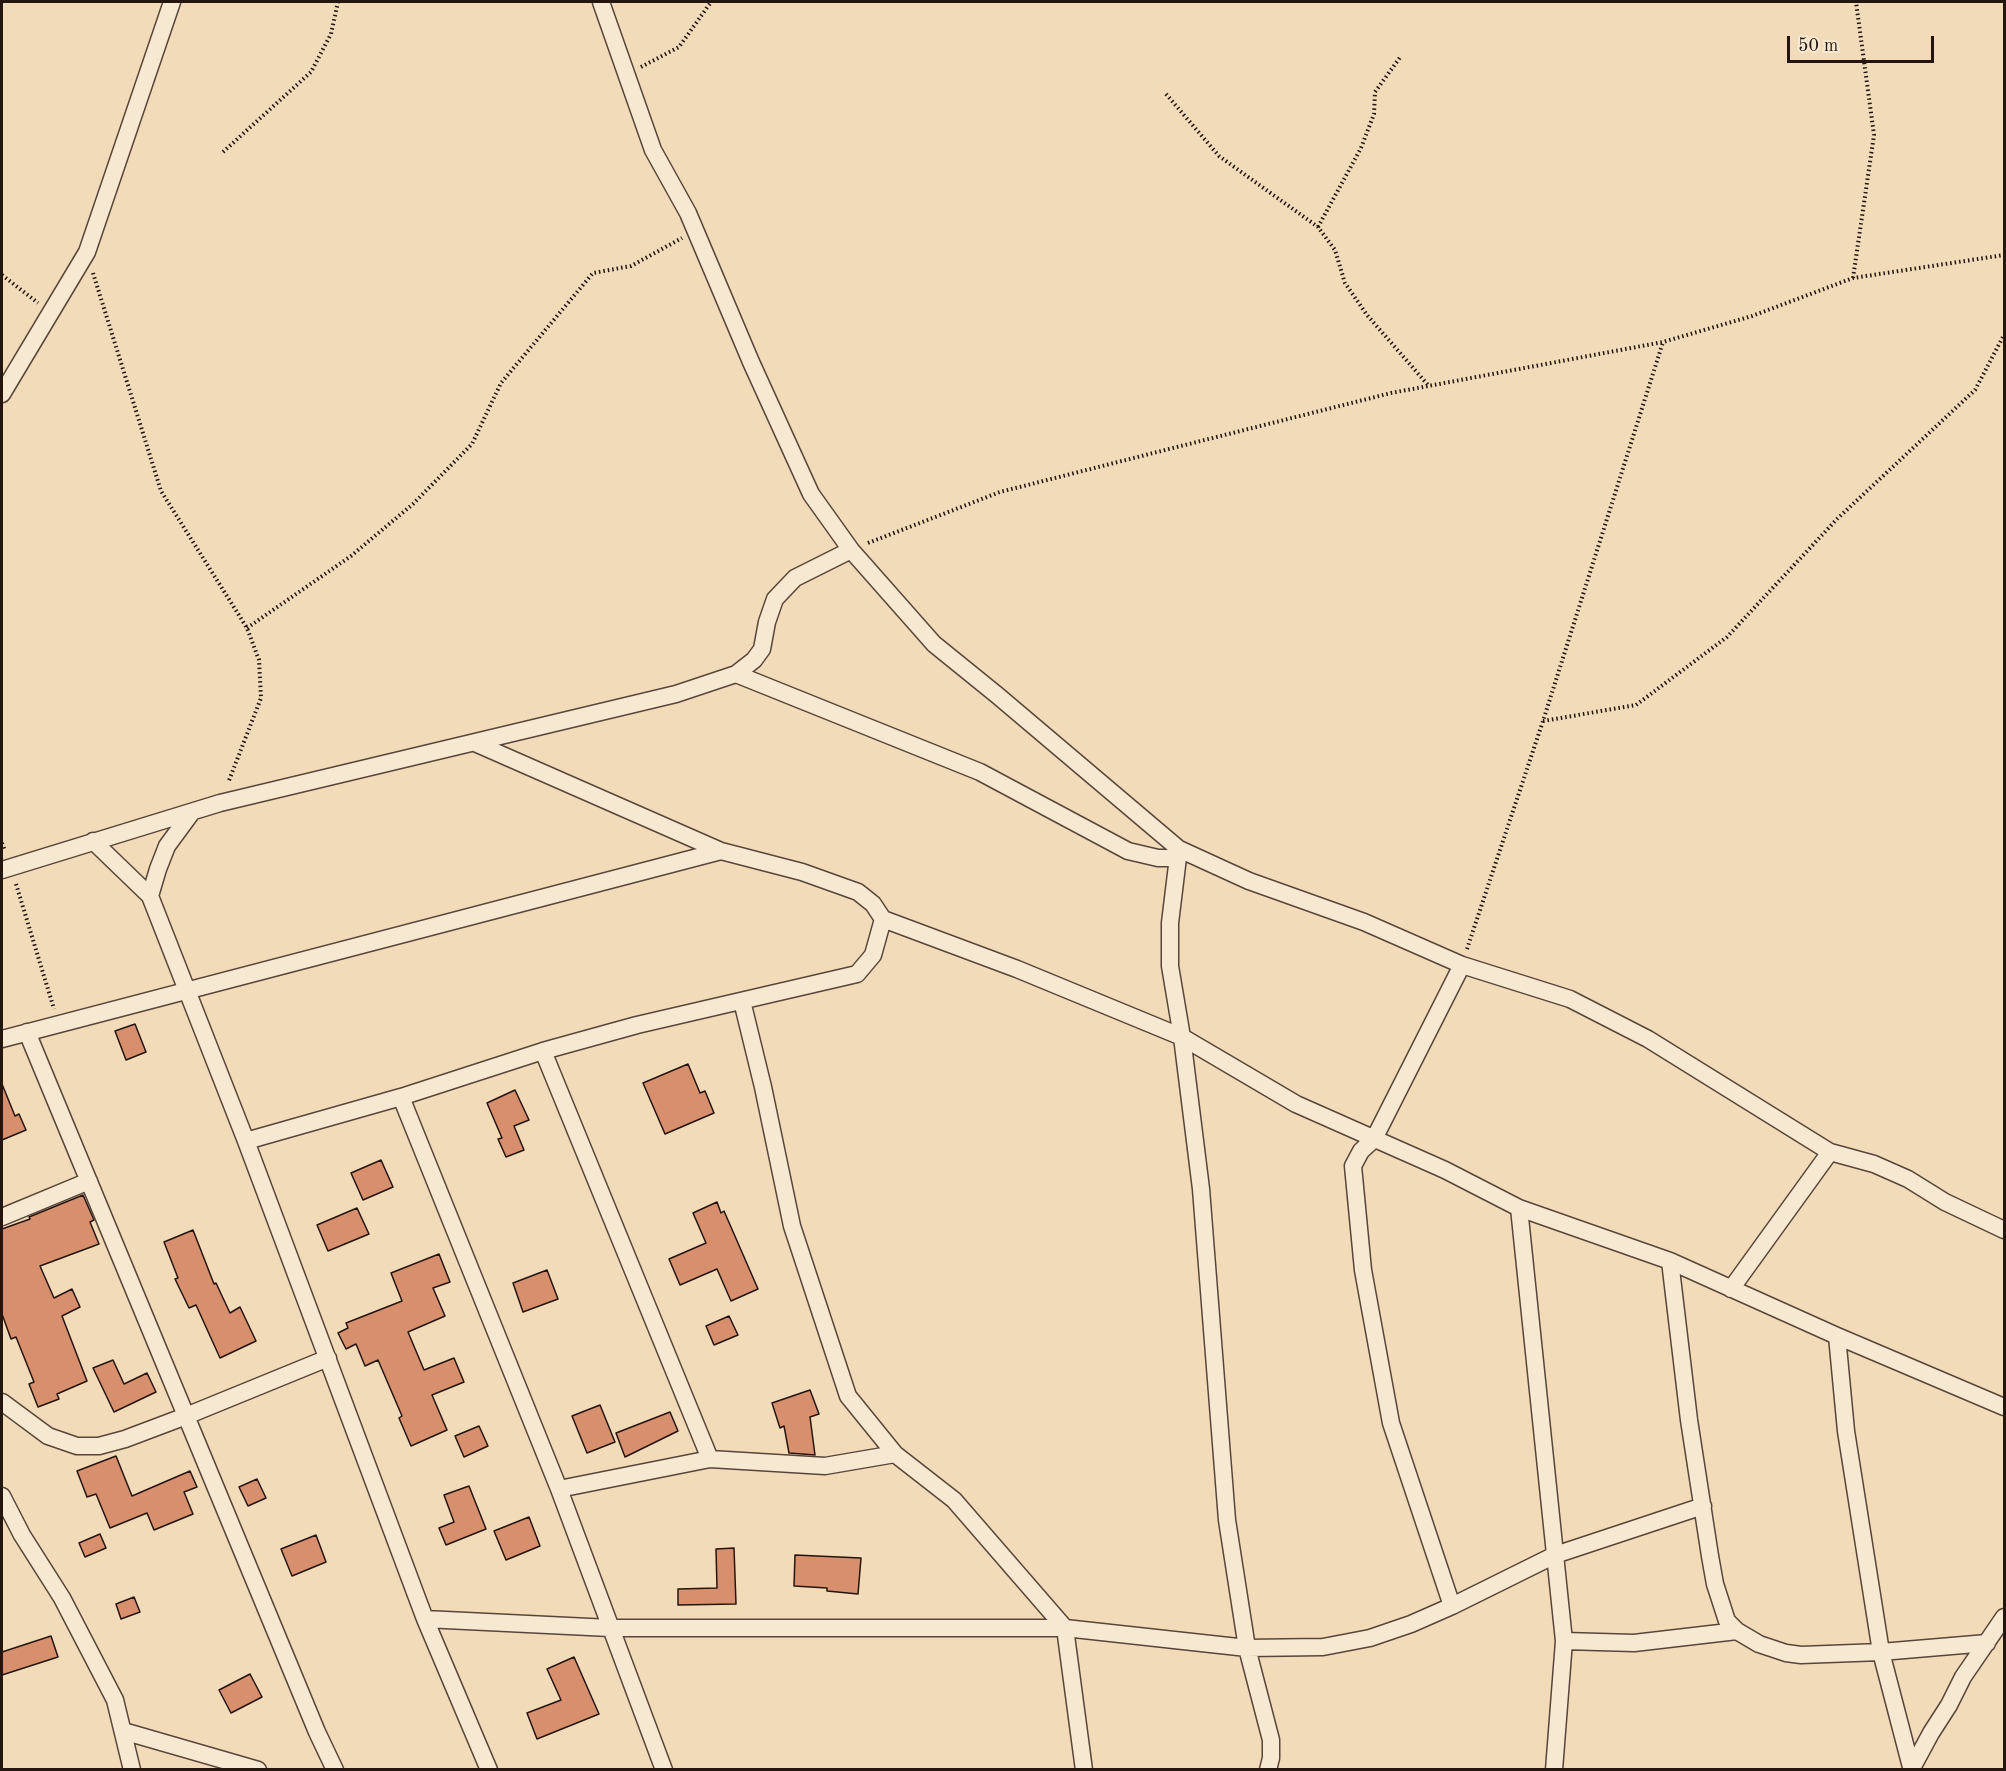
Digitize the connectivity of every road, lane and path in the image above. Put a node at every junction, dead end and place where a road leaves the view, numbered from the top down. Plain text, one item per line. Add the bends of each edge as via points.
1 (172, 2) edge
2 (338, 2) edge
3 (601, 2) edge
4 (711, 2) edge
5 (1856, 2) edge
6 (1401, 56) dead end
7 (626, 75) junction
8 (1166, 94) dead end
9 (223, 152) dead end
10 (1318, 227) junction
11 (695, 230) junction
12 (87, 252) junction
13 (2004, 255) edge
14 (2, 275) edge
15 (1853, 278) junction
16 (51, 313) junction
17 (2004, 335) edge
18 (1663, 342) junction
19 (1429, 386) junction
20 (2, 394) edge
21 (851, 550) junction
22 (247, 628) junction
23 (736, 674) junction
24 (1543, 721) junction
25 (475, 743) junction
26 (220, 803) junction
27 (192, 812) junction
28 (93, 841) junction
29 (721, 851) junction
30 (1178, 854) junction
31 (6, 869) edge
32 (150, 896) junction
33 (883, 919) junction
34 (1462, 964) junction
35 (188, 991) junction
36 (742, 1001) junction
37 (58, 1024) junction
38 (27, 1032) junction
39 (1182, 1037) junction
40 (2, 1039) edge
41 (543, 1051) junction
42 (401, 1097) junction
43 (1374, 1139) junction
44 (246, 1141) junction
45 (1830, 1152) junction
46 (89, 1181) junction
47 (1519, 1208) junction
48 (2, 1217) edge
49 (2004, 1230) edge
50 (1670, 1261) junction
51 (1731, 1289) junction
52 (1837, 1336) junction
53 (328, 1358) junction
54 (2, 1402) edge
55 (2004, 1407) edge
56 (186, 1416) junction
57 (895, 1454) junction
58 (710, 1459) junction
59 (559, 1489) junction
60 (2, 1496) edge
61 (1703, 1506) junction
62 (1555, 1555) junction
63 (1452, 1606) junction
64 (2004, 1617) edge
65 (425, 1619) junction
66 (610, 1628) junction
67 (1065, 1628) junction
68 (1737, 1631) junction
69 (1564, 1641) junction
70 (1987, 1643) junction
71 (1246, 1648) junction
72 (1881, 1652) junction
73 (123, 1731) junction
74 (1911, 1768) edge
75 (132, 1770) edge
76 (258, 1770) edge
77 (335, 1770) edge
78 (489, 1770) edge
79 (664, 1770) edge
80 (1084, 1770) edge
81 (1268, 1770) edge
82 (1554, 1770) edge

1 - 12 street
2 - 9 path via 331,34 311,72
3 - 7 street
4 - 7 path via 679,47
5 - 15 path via 1874,135
6 - 10 path via 1375,92 1374,114 1361,148
7 - 11 street via 653,150
8 - 10 path via 1219,156
10 - 19 path via 1335,250 1345,283 1367,315
11 - 21 street via 811,494
11 - 22 path via 631,266 593,273 501,383 472,444 413,504 351,556
12 - 16 street
12 - 22 path via 161,491
13 - 15 path
14 - 16 path
15 - 18 path via 1752,316
16 - 20 street
17 - 24 path via 1975,390 1837,519 1727,637 1636,705
18 - 19 path
18 - 24 path
19 - 21 path via 1000,492
21 - 23 street via 795,578 775,599 762,649
21 - 30 street via 933,644
22 - 26 path via 259,660 261,698
23 - 25 street via 676,694
23 - 30 street via 980,772 1128,851 1158,858
24 - 34 path
25 - 26 street
25 - 29 street
26 - 27 street
27 - 28 street
27 - 32 street via 167,846
28 - 31 street
28 - 32 street
29 - 33 street via 802,872 858,892
29 - 35 street
30 - 34 street via 1364,922
30 - 39 street via 1170,923 1170,966
31 - 37 path
32 - 35 street
33 - 36 street via 873,955 857,974
33 - 39 street
34 - 43 street
34 - 45 street via 1570,999 1619,1024
35 - 37 street
35 - 44 street
36 - 41 street
36 - 57 street via 792,1227 848,1396
37 - 38 street
38 - 40 street
38 - 46 street
39 - 43 street via 1296,1104
39 - 71 street via 1200,1189 1227,1520
41 - 42 street
41 - 58 street
42 - 44 street
42 - 59 street
43 - 47 street
43 - 63 street via 1353,1166 1363,1270 1391,1423
44 - 53 street
45 - 49 street via 1874,1164 1908,1179
45 - 51 street
46 - 48 street
46 - 56 street
47 - 50 street
47 - 62 street
50 - 51 street
50 - 61 street
51 - 52 street
52 - 55 street
52 - 72 street via 1846,1431
53 - 56 street
53 - 65 street
54 - 56 street via 48,1436 77,1446 99,1446 125,1439
56 - 77 street
57 - 58 street via 825,1466
57 - 67 street via 954,1500
58 - 59 street
59 - 66 street
60 - 73 street via 94,1656 115,1700
61 - 62 street
61 - 68 street via 1715,1584 1727,1621
62 - 63 street
62 - 69 street
63 - 71 street via 1370,1638 1323,1647
64 - 70 street
65 - 66 street
65 - 78 street
66 - 67 street
66 - 79 street
67 - 71 street
67 - 80 street
68 - 69 street via 1634,1643
68 - 72 street via 1785,1653
69 - 82 street
70 - 72 street
70 - 74 street
71 - 81 street via 1271,1740
72 - 74 street
73 - 75 street
73 - 76 street

